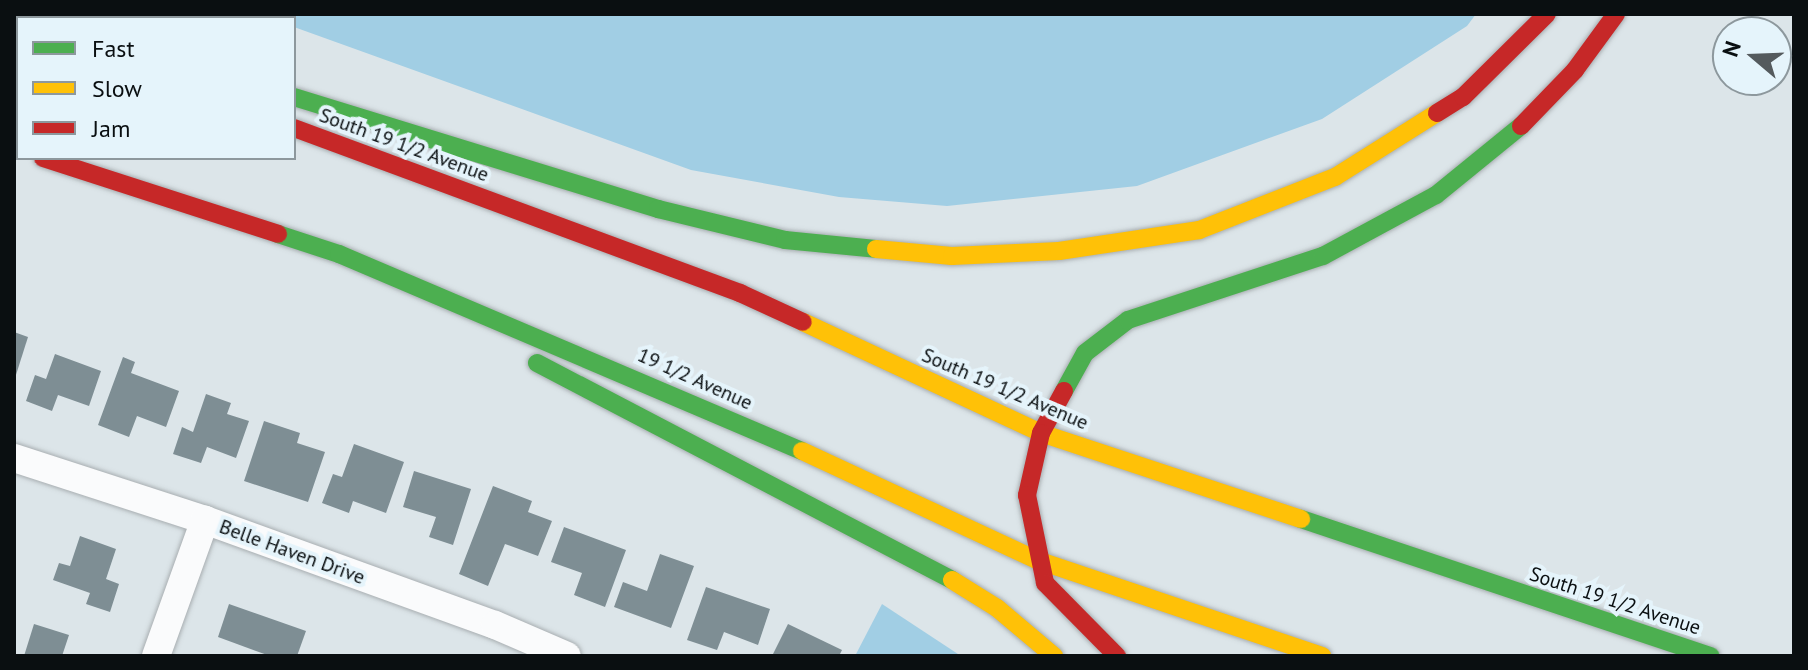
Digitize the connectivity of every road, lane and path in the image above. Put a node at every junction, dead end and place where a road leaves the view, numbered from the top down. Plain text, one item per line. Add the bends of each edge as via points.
1 (1547, 14) edge
2 (1616, 14) edge
3 (296, 98) edge
4 (296, 129) edge
5 (49, 160) edge
6 (339, 254) junction
7 (1041, 433) junction
8 (14, 458) edge
9 (205, 520) junction
10 (1037, 560) junction
11 (156, 656) edge
12 (567, 656) edge
13 (1054, 656) edge
14 (1117, 656) edge
15 (1322, 656) edge
16 (1711, 656) edge

1 - 3 highway via 1463,97 1335,177 1199,230 1059,251 952,256 785,240 658,209
2 - 7 highway via 1575,70 1525,123 1436,195 1323,256 1128,320 1085,353
4 - 7 highway, South 19 1/2 Avenue via 740,293
5 - 6 highway, 19 1/2 Avenue
6 - 10 highway, 19 1/2 Avenue via 697,403
6 - 13 highway via 735,470 904,551 997,608
7 - 10 highway via 1027,495
7 - 16 highway, South 19 1/2 Avenue
8 - 9 street, Belle Haven Drive
9 - 11 street
9 - 12 street, Belle Haven Drive
10 - 14 highway via 1045,583 1071,615
10 - 15 highway, 19 1/2 Avenue

